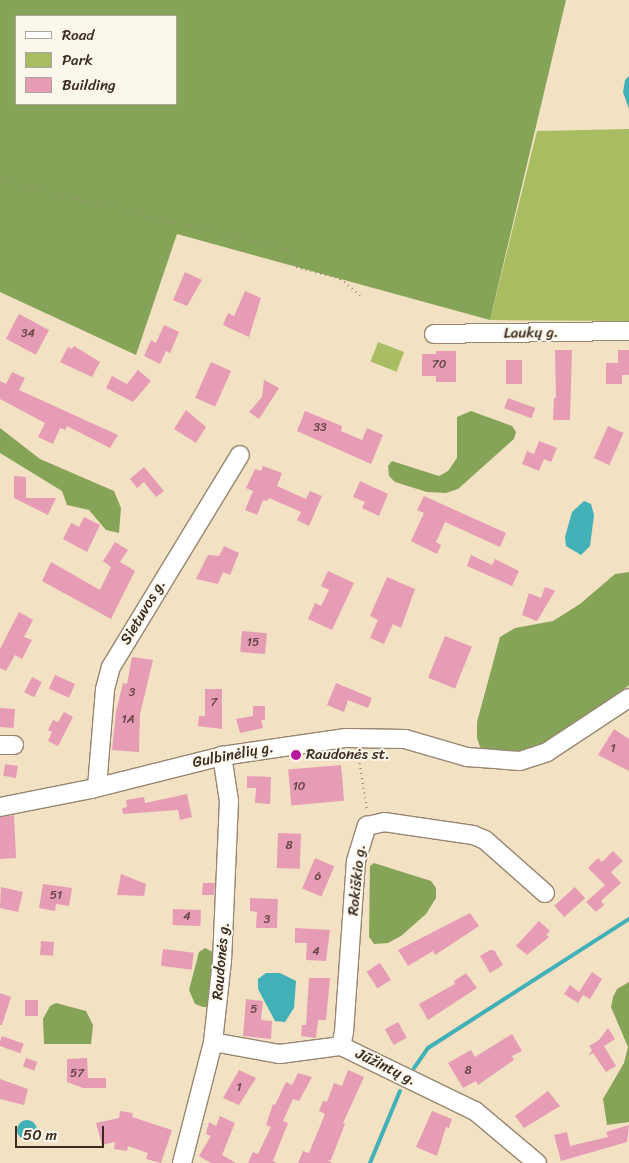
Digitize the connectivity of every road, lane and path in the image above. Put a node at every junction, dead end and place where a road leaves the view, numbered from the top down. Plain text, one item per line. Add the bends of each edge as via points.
1 (0, 180) edge
2 (360, 296) dead end
3 (629, 331) edge
4 (434, 334) dead end
5 (240, 455) dead end
6 (626, 705) edge
7 (356, 738) junction
8 (222, 756) junction
9 (97, 787) junction
10 (0, 807) edge
11 (370, 825) junction
12 (545, 893) dead end
13 (213, 1042) junction
14 (340, 1046) junction
15 (182, 1163) edge
16 (537, 1163) edge

1 - 2 path via 288,250 296,267 340,279
3 - 4 street, Laukų g.
5 - 9 street, Sietuvos g. via 111,667 105,689
6 - 7 street, Gulbinėlių g. via 547,752 520,761 466,757 405,739
7 - 8 street, Gulbinėlių g.
7 - 11 path
8 - 9 street, Gulbinėlių g.
8 - 13 street, Raudonės g. via 229,801 226,889
9 - 10 street, Gulbinėlių g.
11 - 12 street, Rokiškio g. via 384,822 473,835 485,840
11 - 14 street, Rokiškio g. via 363,832 356,861 344,1032
13 - 14 street, Jūžintų g. via 280,1054
13 - 15 street, Raudonės g.
14 - 16 street, Jūžintų g. via 475,1111

